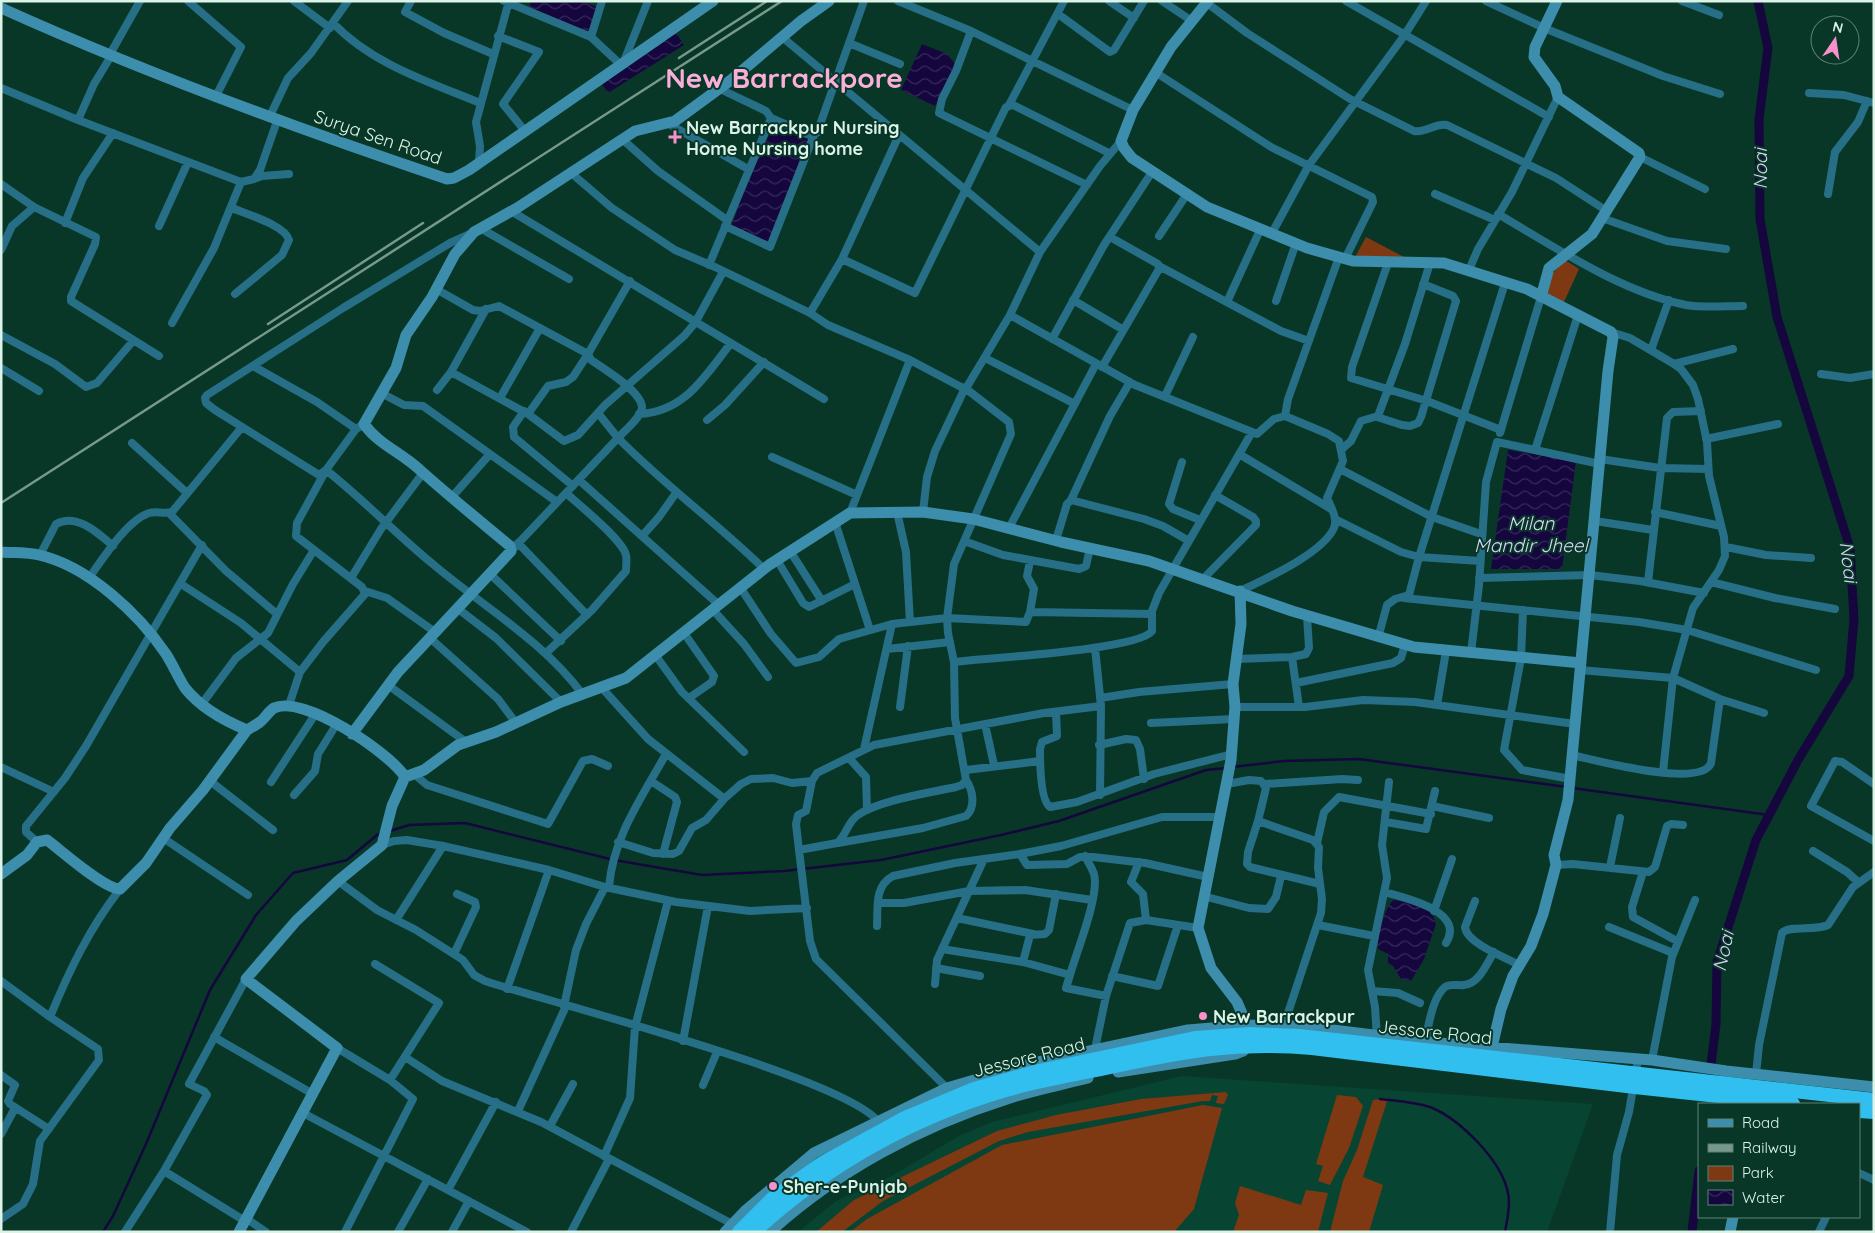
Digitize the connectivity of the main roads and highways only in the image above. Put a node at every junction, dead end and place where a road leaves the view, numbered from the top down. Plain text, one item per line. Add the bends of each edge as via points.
1 (1489, 1057) junction
2 (1754, 1097) edge
3 (1874, 1100) edge
4 (1787, 1103) edge
5 (1860, 1111) edge
6 (1874, 1112) edge
7 (885, 1135) junction
8 (739, 1230) edge

1 - 2 highway, Jessore Road
1 - 7 highway via 1249,1044 1195,1050 1007,1090
1 - 7 highway, Jessore Road via 1282,1030 1195,1038 952,1092 904,1118
2 - 3 highway, Jessore Road
2 - 4 highway
5 - 6 highway
7 - 8 highway, Jessore Road via 821,1164 793,1183

